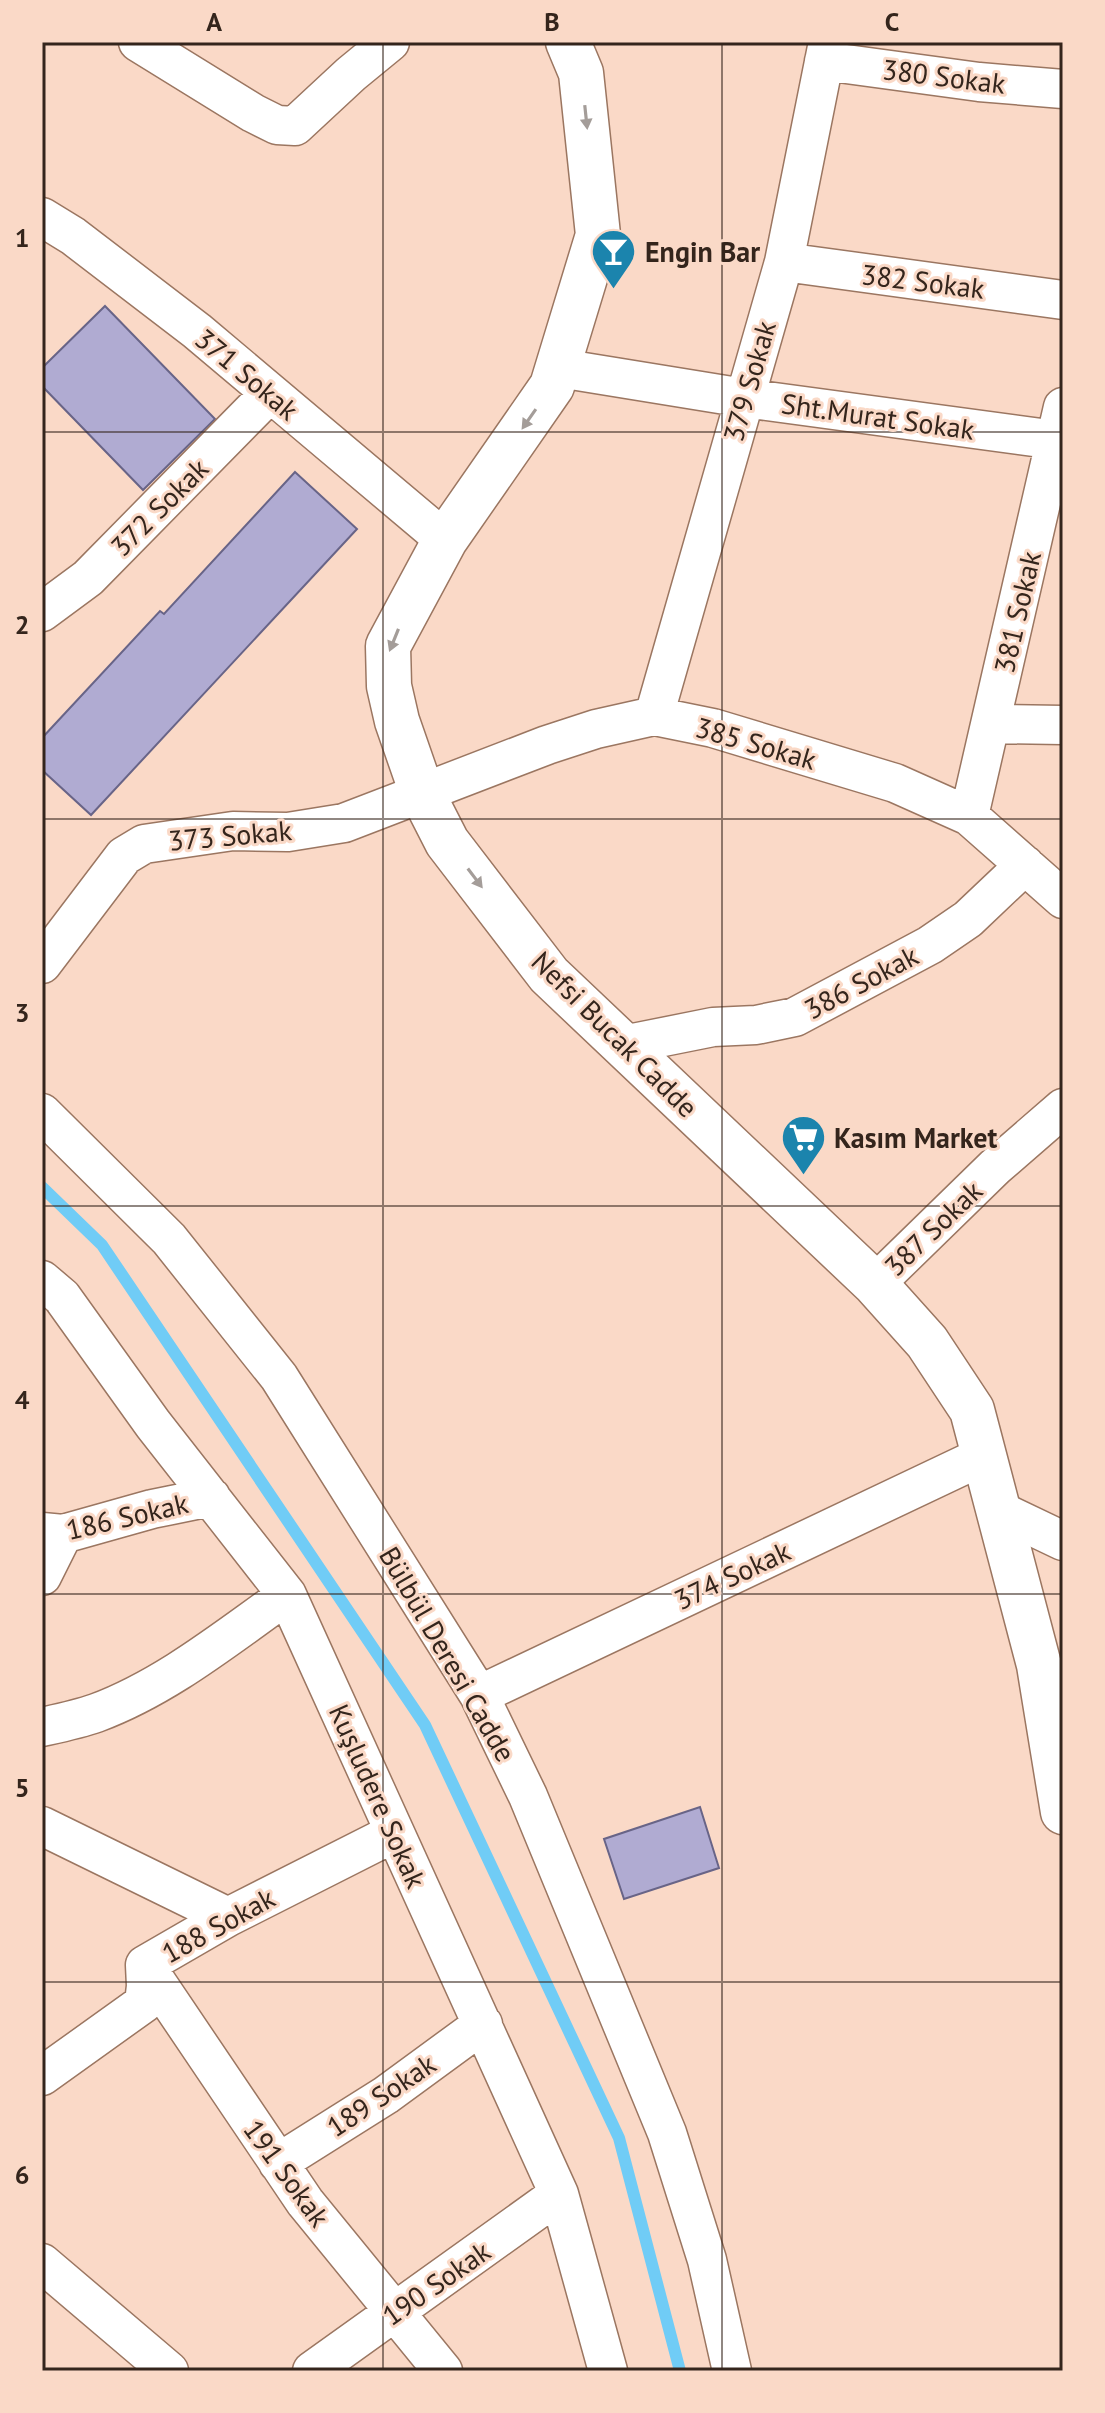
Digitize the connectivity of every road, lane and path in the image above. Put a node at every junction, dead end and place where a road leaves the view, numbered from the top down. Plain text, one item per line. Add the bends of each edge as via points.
1 (138, 42) edge
2 (390, 42) edge
3 (568, 42) edge
4 (826, 51) edge
5 (1063, 89) edge
6 (42, 217) edge
7 (784, 262) junction
8 (1063, 300) edge
9 (559, 368) junction
10 (270, 393) junction
11 (744, 398) junction
12 (1059, 424) edge
13 (445, 540) junction
14 (42, 612) edge
15 (654, 716) junction
16 (991, 724) junction
17 (1063, 725) edge
18 (422, 793) junction
19 (969, 816) junction
20 (1025, 865) junction
21 (1063, 899) edge
22 (42, 964) edge
23 (623, 1045) junction
24 (1063, 1108) edge
25 (42, 1113) edge
26 (42, 1280) edge
27 (875, 1284) junction
28 (985, 1455) junction
29 (211, 1497) junction
30 (998, 1510) junction
31 (52, 1533) edge
32 (1063, 1541) edge
33 (42, 1576) edge
34 (287, 1595) junction
35 (479, 1695) junction
36 (42, 1727) edge
37 (1063, 1812) edge
38 (42, 1826) edge
39 (394, 1833) junction
40 (228, 1917) junction
41 (145, 1965) junction
42 (483, 2024) junction
43 (42, 2076) edge
44 (278, 2163) junction
45 (559, 2194) junction
46 (42, 2263) edge
47 (394, 2311) junction
48 (169, 2371) edge
49 (312, 2371) edge
50 (443, 2371) edge
51 (608, 2371) edge
52 (732, 2371) edge

1 - 2 street via 253,113 277,125 295,126
3 -> 9 street, Nefsi Bucak Cadde via 581,73 598,235
4 - 5 street, 380 Sokak via 979,82
4 - 7 street, 379 Sokak
6 - 10 street, 371 Sokak via 185,322
7 - 8 street, 382 Sokak
7 - 11 street, 379 Sokak
9 - 11 street, Sht.Murat Sokak
9 -> 13 street, Nefsi Bucak Cadde via 552,386
10 - 13 street, 371 Sokak
10 - 14 street, 372 Sokak via 88,578
11 - 12 street, Sht.Murat Sokak
11 - 15 street, 379 Sokak
12 - 16 street, 381 Sokak
13 -> 18 street, Nefsi Bucak Cadde via 388,646 394,709
15 - 18 street, 385 Sokak via 584,733
15 - 19 street, 385 Sokak via 713,728 895,783
16 - 17 street
16 - 19 street, 381 Sokak
18 - 22 street, 373 Sokak via 344,823 144,844 124,856
18 -> 23 street, Nefsi Bucak Cadde via 447,842 549,975
19 - 20 street, 385 Sokak
20 - 21 street, 385 Sokak
20 - 23 street, 386 Sokak via 943,936 795,1017
23 - 27 street, Nefsi Bucak Cadde
24 - 27 street, 387 Sokak
25 - 35 street, Bülbül Deresi Cadde via 169,1239 279,1377
26 - 29 street, Kuşludere Sokak via 62,1297
27 - 28 street, Nefsi Bucak Cadde via 927,1342 972,1410
28 - 30 street, Nefsi Bucak Cadde
28 - 35 street, 374 Sokak
29 - 31 street, 186 Sokak
29 - 34 street, Kuşludere Sokak
30 - 32 street
30 - 37 street, Nefsi Bucak Cadde via 1039,1665
31 - 33 street
34 - 36 street via 147,1689 96,1713
34 - 39 street, Kuşludere Sokak
35 - 52 street, Bülbül Deresi Cadde via 528,1796 667,2133 707,2260
38 - 40 street
39 - 40 street, 188 Sokak
39 - 42 street, Kuşludere Sokak
40 - 41 street, 188 Sokak
41 - 43 street, 188 Sokak via 144,2003
41 - 44 street, 191 Sokak
42 - 44 street, 189 Sokak via 386,2095
42 - 45 street, Kuşludere Sokak
44 - 47 street, 191 Sokak
45 - 47 street, 190 Sokak
45 - 51 street, Kuşludere Sokak
46 - 48 street
47 - 49 street, 190 Sokak
47 - 50 street, 191 Sokak

